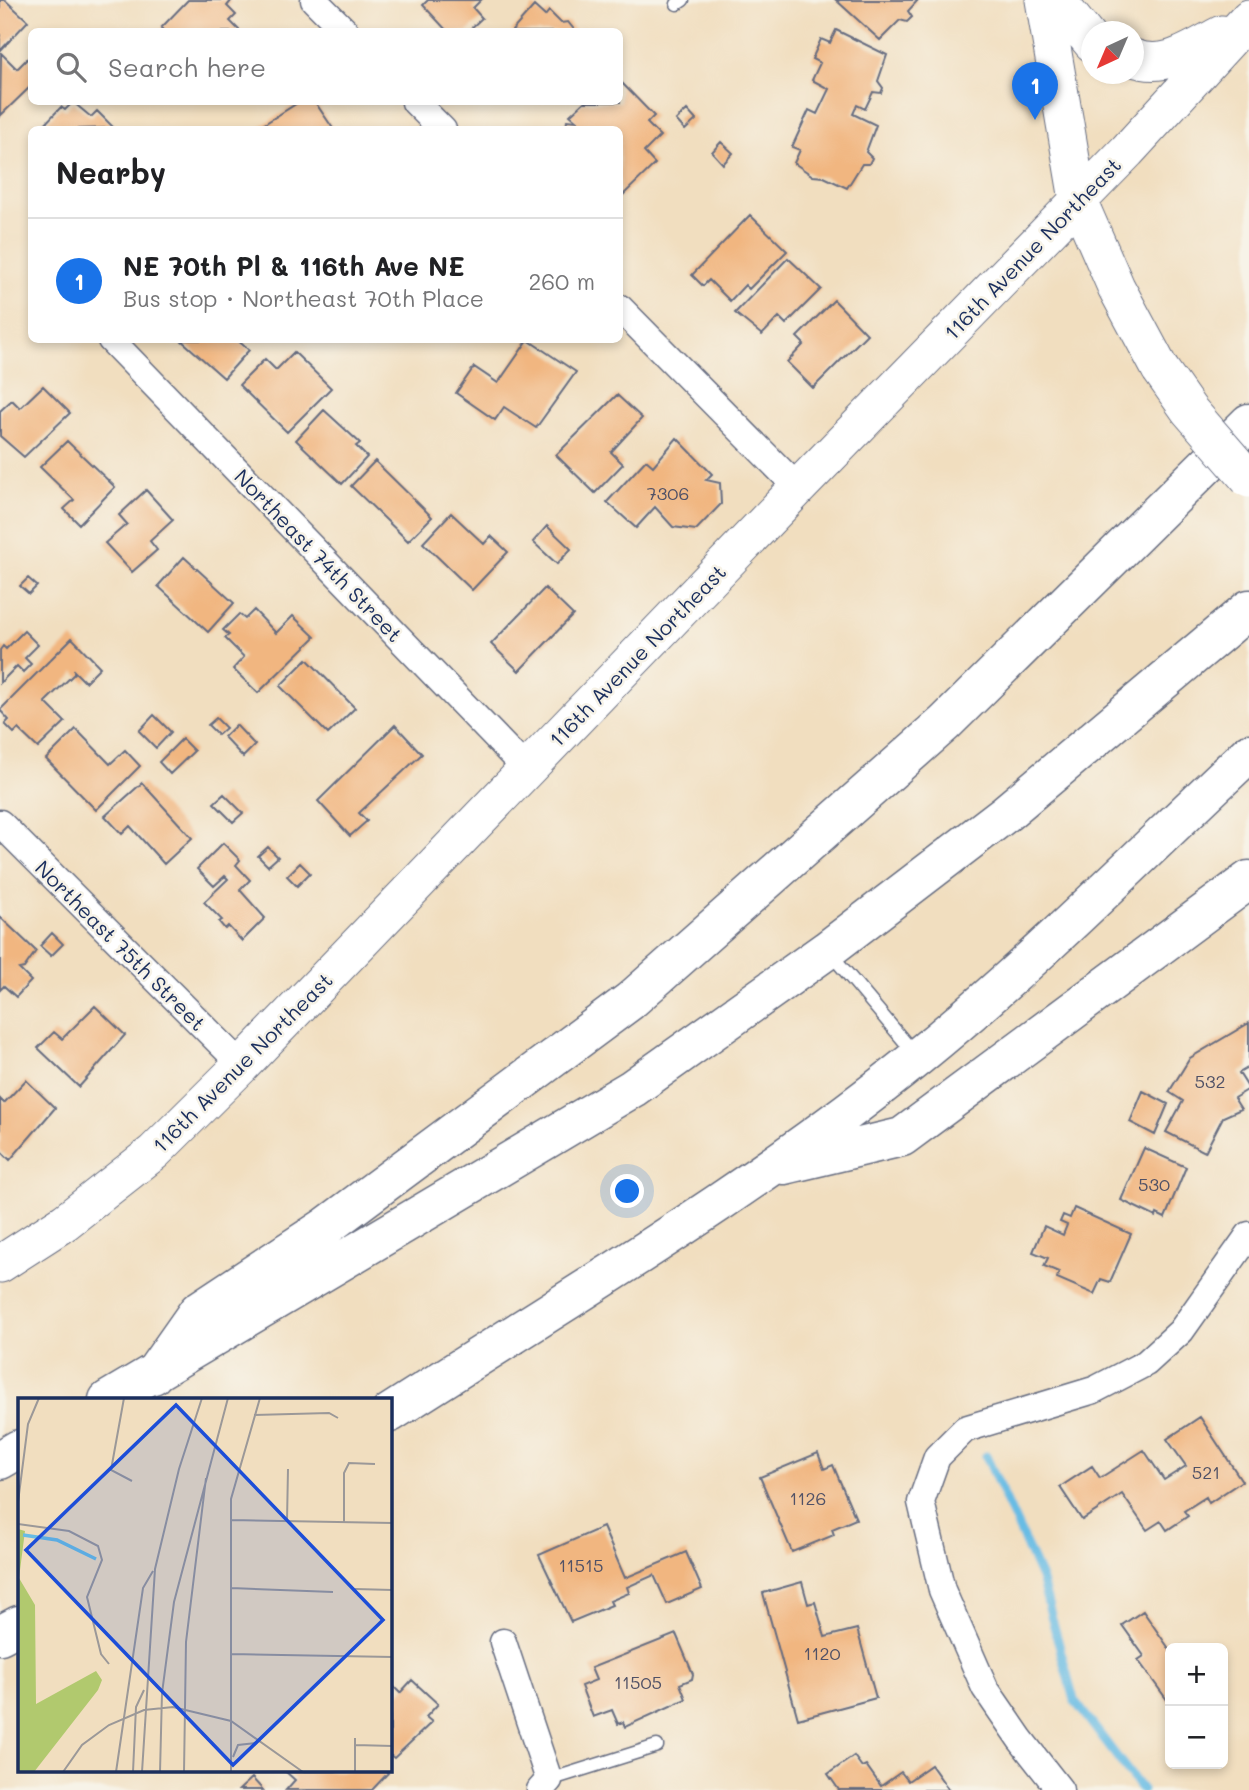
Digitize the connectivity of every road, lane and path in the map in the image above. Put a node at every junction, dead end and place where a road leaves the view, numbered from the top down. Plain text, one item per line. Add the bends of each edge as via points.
1 (314, 0) edge
2 (1044, 0) edge
3 (1057, 0) edge
4 (1247, 20) edge
5 (342, 28) edge
6 (1081, 30) edge
7 (1144, 61) edge
8 (418, 105) edge
9 (439, 126) edge
10 (1078, 200) junction
11 (623, 311) edge
12 (114, 343) edge
13 (1249, 424) edge
14 (1249, 479) edge
15 (798, 488) junction
16 (1249, 609) edge
17 (1249, 753) edge
18 (527, 770) junction
19 (1, 827) edge
20 (1249, 880) edge
21 (827, 950) junction
22 (918, 1057) junction
23 (242, 1065) junction
24 (772, 1168) junction
25 (1249, 1235) edge
26 (0, 1264) edge
27 (153, 1375) junction
28 (112, 1398) edge
29 (392, 1412) edge
30 (18, 1450) edge
31 (0, 1460) edge
32 (18, 1626) edge
33 (0, 1635) edge
34 (503, 1642) dead end
35 (657, 1746) dead end
36 (545, 1785) edge
37 (1060, 1790) edge

1 - 5 street
2 - 10 street
3 - 6 street
4 - 7 street via 1175,59
4 - 10 street, 116th Avenue Northeast
8 - 9 street
10 - 14 street, bridge via 1116,287 1160,369
10 - 15 street, 116th Avenue Northeast
11 - 15 street
12 - 18 street, Northeast 74th Street
13 - 27 highway via 945,723 630,1001 327,1226 198,1311
15 - 18 street, 116th Avenue Northeast
16 - 21 highway via 1006,813
17 - 22 highway
18 - 23 street, 116th Avenue Northeast
19 - 23 street, Northeast 75th Street
20 - 24 highway via 902,1137
21 - 22 lane
21 - 27 highway via 633,1088
22 - 24 highway
23 - 26 street, 116th Avenue Northeast via 154,1152 65,1222
24 - 29 highway
25 - 37 street via 1181,1331 1146,1363 1094,1390 965,1429 937,1458 921,1502 943,1590 985,1688
27 - 28 highway
30 - 31 highway
32 - 33 highway
34 - 36 street
35 - 36 lane

